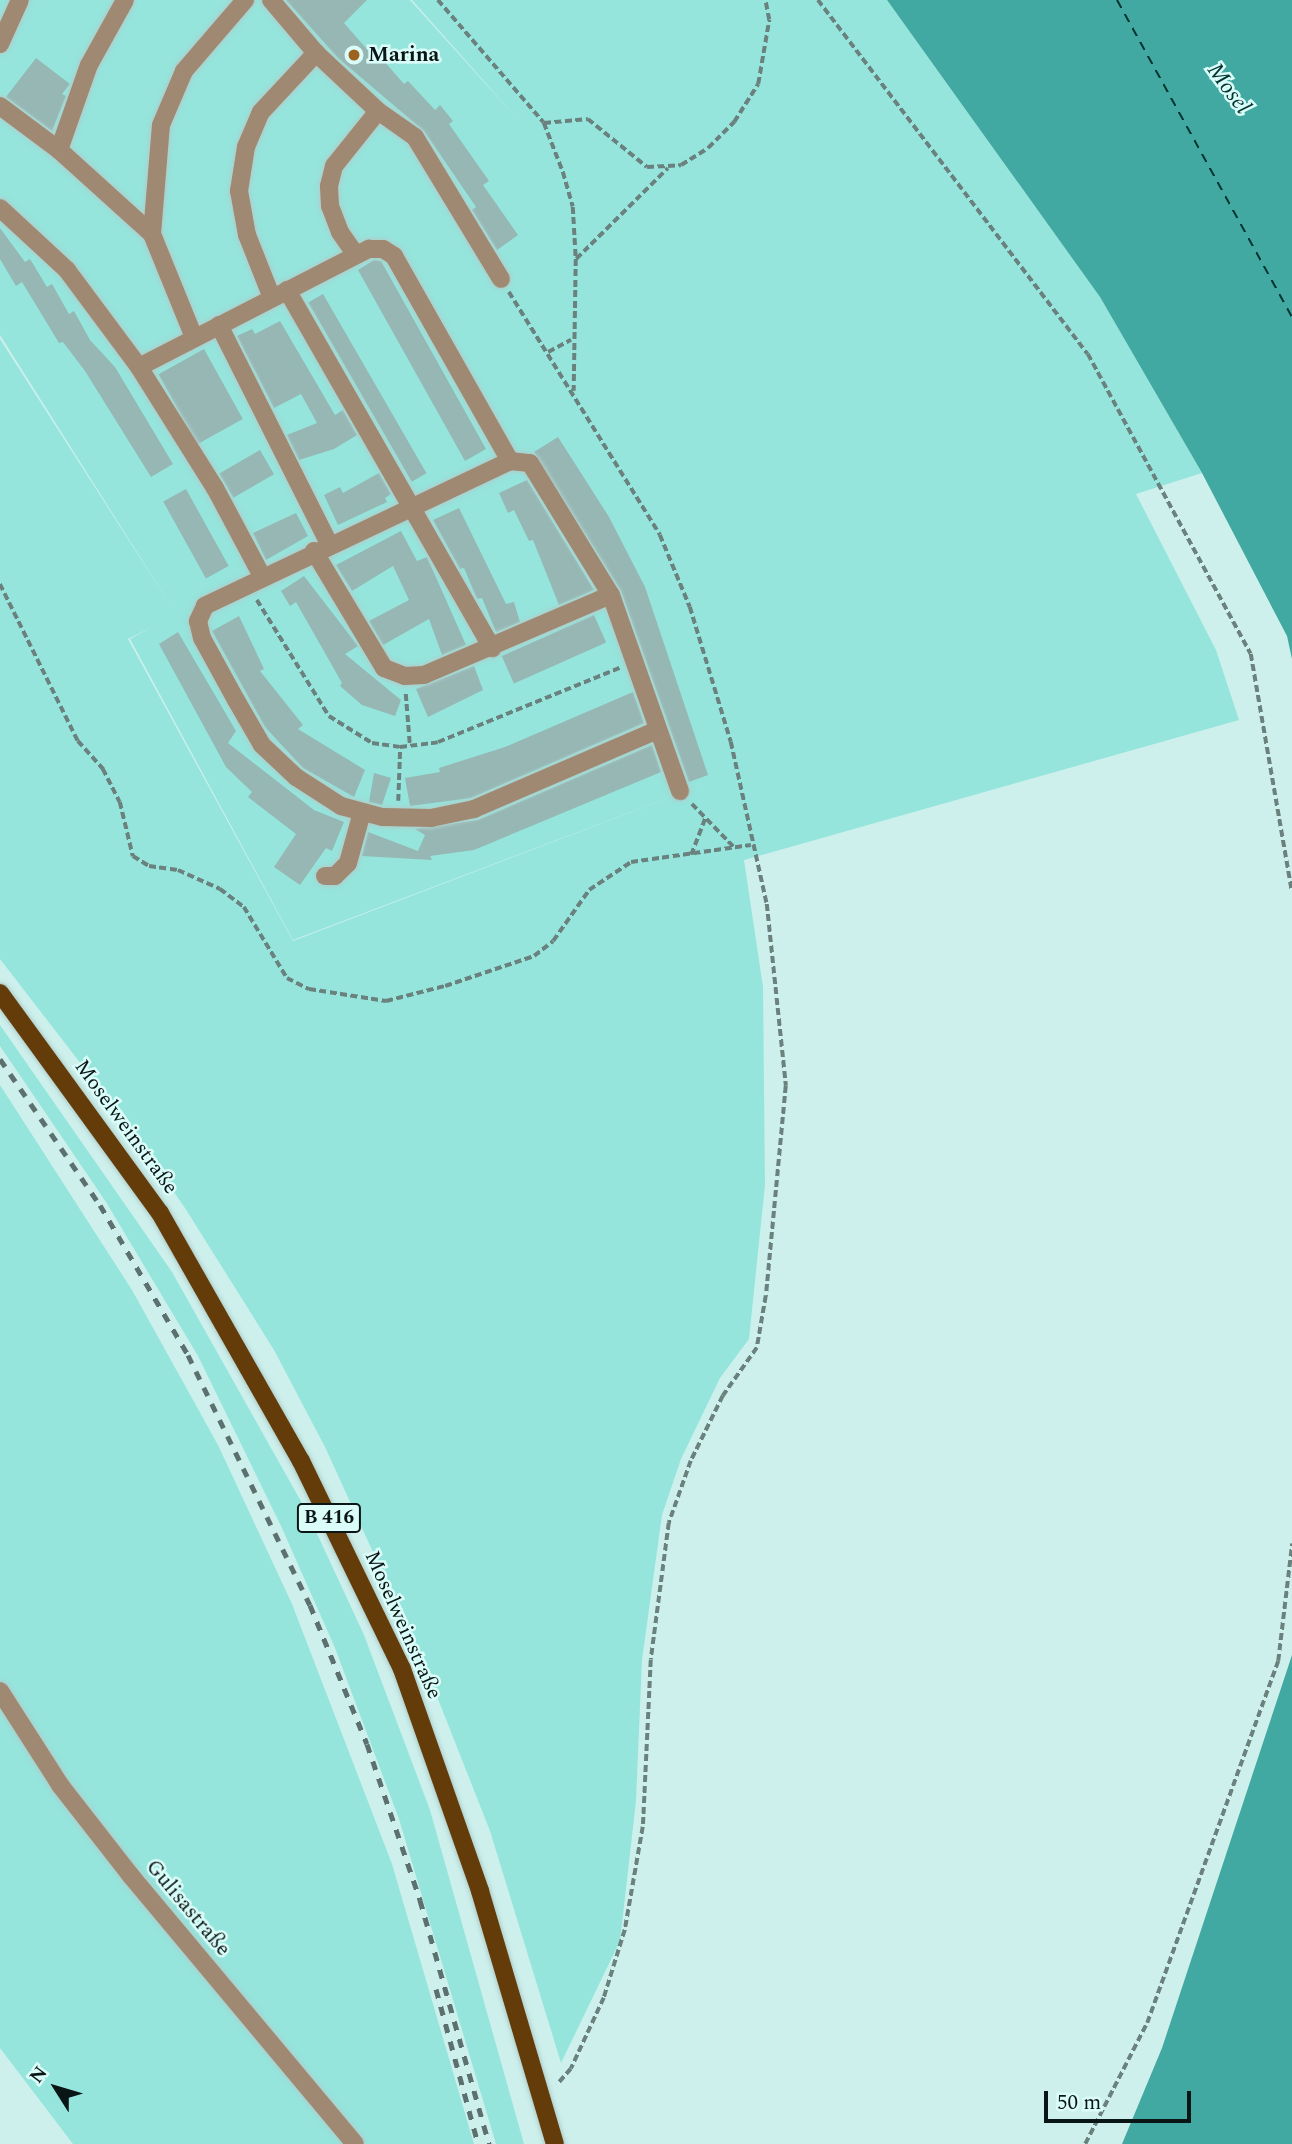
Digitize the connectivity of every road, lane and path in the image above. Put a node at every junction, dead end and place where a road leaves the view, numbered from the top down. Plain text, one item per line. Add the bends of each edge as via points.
1 (20, 0) edge
2 (125, 0) edge
3 (245, 0) edge
4 (271, 0) edge
5 (439, 0) edge
6 (765, 0) edge
7 (818, 0) edge
8 (0, 44) edge
9 (316, 53) junction
10 (0, 106) edge
11 (378, 111) junction
12 (544, 123) junction
13 (59, 150) junction
14 (668, 168) junction
15 (0, 208) edge
16 (152, 234) junction
17 (356, 255) junction
18 (576, 259) junction
19 (501, 279) joint
20 (279, 294) junction
21 (219, 325) junction
22 (193, 335) junction
23 (571, 340) junction
24 (548, 352) junction
25 (139, 367) junction
26 (574, 392) junction
27 (510, 461) junction
28 (411, 507) junction
29 (322, 549) junction
30 (262, 576) junction
31 (611, 595) junction
32 (492, 648) junction
33 (405, 676) junction
34 (657, 730) junction
35 (410, 744) dead end
36 (400, 747) dead end
37 (680, 791) joint
38 (362, 812) junction
39 (398, 817) junction
40 (705, 817) junction
41 (735, 848) dead end
42 (691, 855) dead end
43 (325, 876) dead end
44 (1292, 891) edge
45 (0, 993) edge
46 (1292, 1544) edge
47 (0, 1691) edge
48 (544, 2100) junction
49 (355, 2144) edge
50 (555, 2144) edge
51 (1085, 2144) edge

1 - 8 street
2 - 13 street via 89,65
3 - 16 street via 184,71 162,125
4 - 9 street
5 - 12 path
6 - 14 path via 769,20 758,83 734,122 708,148
7 - 44 path via 1088,354 1251,654
9 - 11 street
9 - 20 street via 261,112 246,147 239,191 247,235
10 - 13 street
11 - 17 street via 334,166 329,187 330,206 340,232
11 - 19 street via 415,137
12 - 14 path via 588,119 647,167
12 - 18 path via 573,206
13 - 16 street
14 - 18 path
15 - 25 street via 67,270
16 - 22 street
17 - 20 street
17 - 27 street via 383,249 394,256
18 - 23 path
19 - 24 path
20 - 21 street
20 - 28 street
21 - 22 street
21 - 29 street
22 - 25 street
23 - 24 path
23 - 26 path
24 - 26 path
25 - 30 street via 215,488
26 - 48 path via 660,535 706,657 731,741 767,904 786,1086 768,1282 757,1348 723,1396 691,1461 669,1522 651,1660 643,1828 625,1930 604,1998 571,2069
27 - 28 street
27 - 31 street via 530,463
28 - 29 street
28 - 32 street
29 - 30 street
29 - 33 street via 384,668
30 - 38 street via 205,606 198,621 202,638 262,744 296,778 341,806
31 - 32 street
31 - 34 street
32 - 33 street via 424,675
33 - 35 path
34 - 37 street
34 - 39 street via 474,808 430,818
36 - 39 path
37 - 40 path
38 - 39 street
38 - 43 street via 348,863 335,876
40 - 41 path
40 - 42 path
45 - 48 main road, Moselweinstraße / B 416 via 160,1213 301,1461 402,1669 480,1891
46 - 51 path via 1278,1661 1147,2023
47 - 49 street, Gulisastraße via 92,1825
48 - 50 main road, Moselweinstraße / B 416

